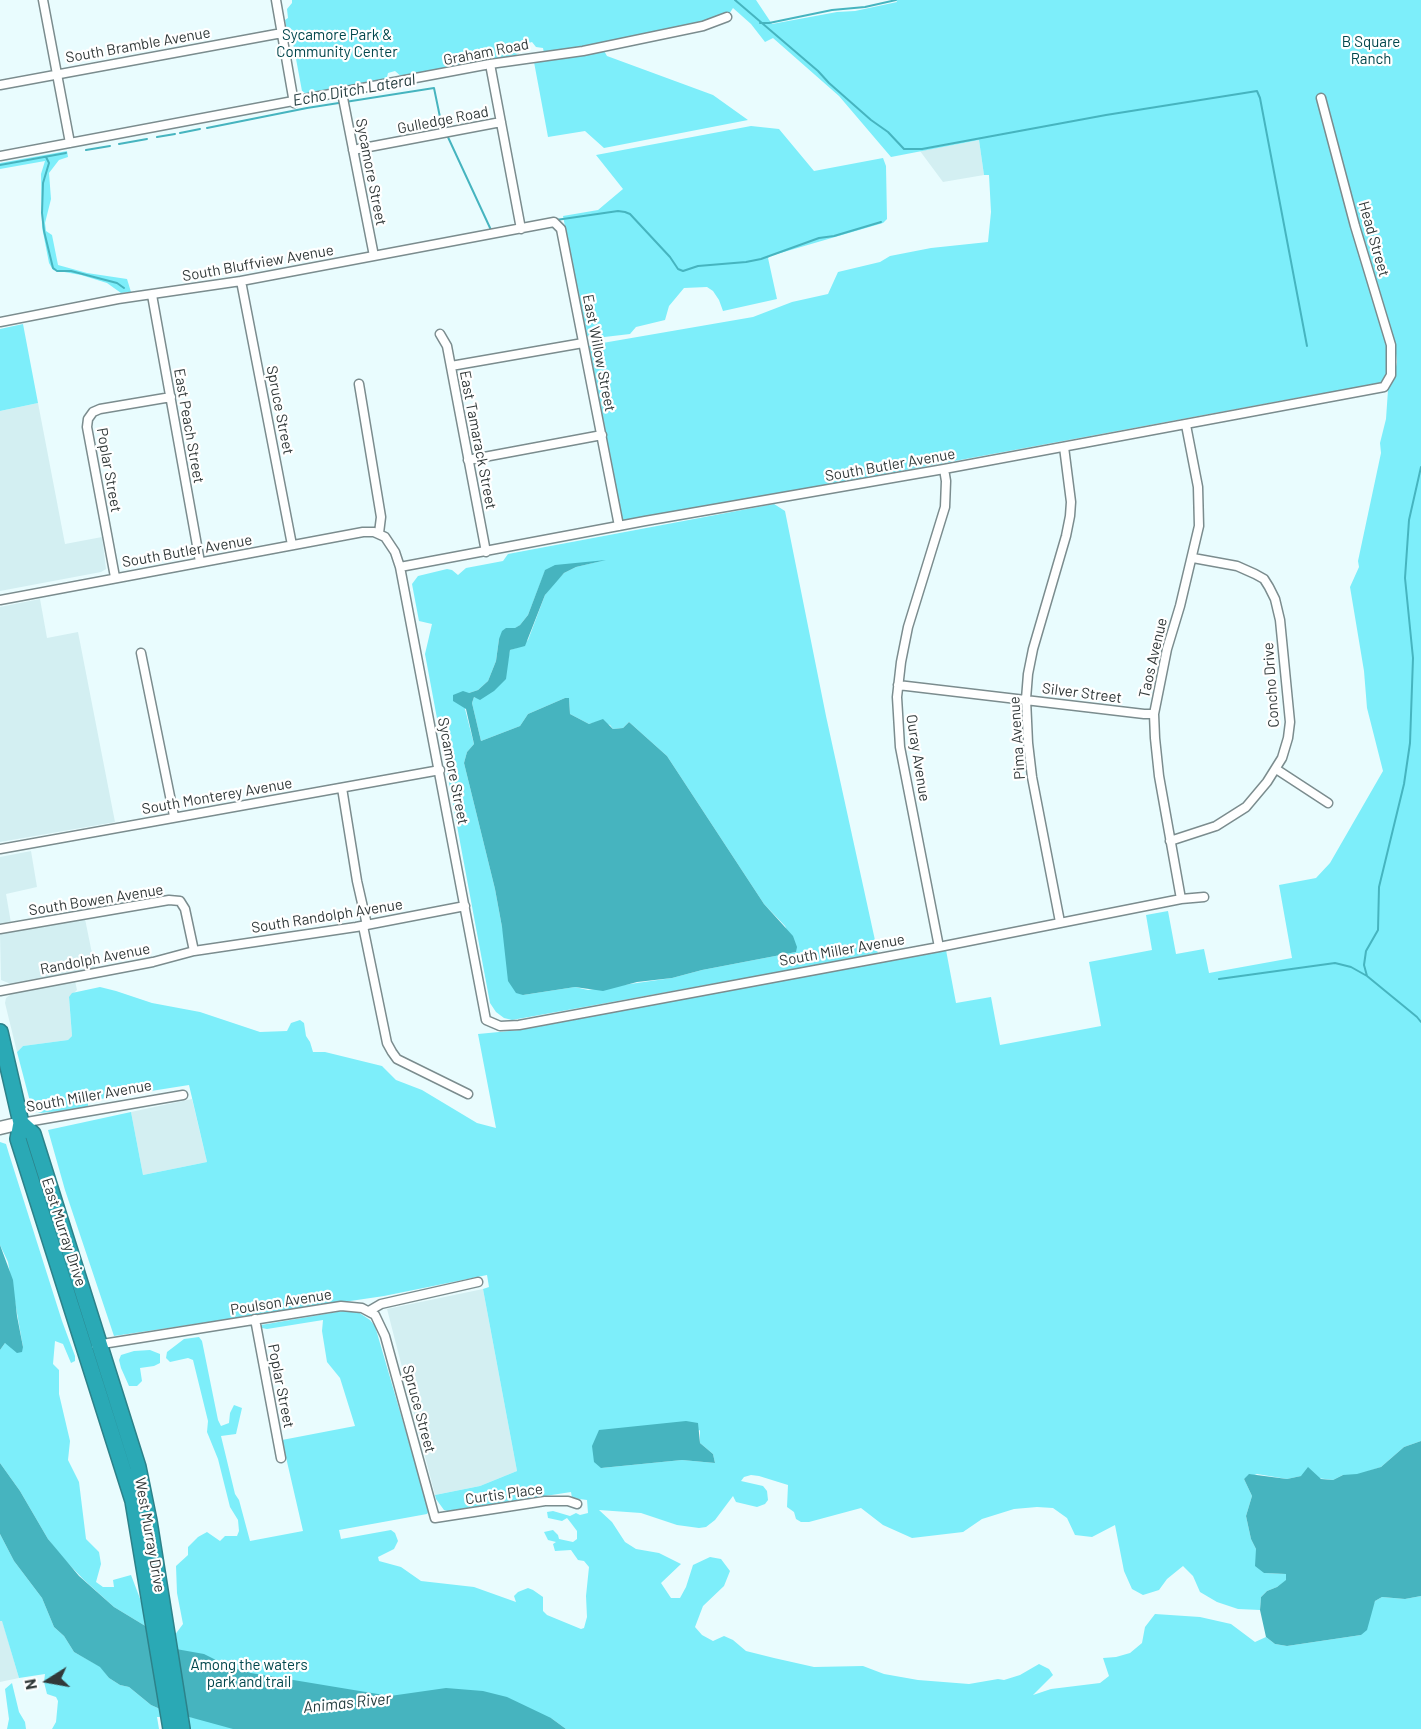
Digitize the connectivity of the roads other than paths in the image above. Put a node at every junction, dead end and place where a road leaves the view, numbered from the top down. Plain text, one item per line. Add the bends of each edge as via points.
1 (43, 0) edge
2 (276, 0) edge
3 (727, 17) dead end
4 (282, 33) junction
5 (490, 64) junction
6 (57, 74) junction
7 (0, 85) edge
8 (342, 93) junction
9 (1322, 98) dead end
10 (294, 102) junction
11 (501, 122) junction
12 (70, 143) junction
13 (353, 150) junction
14 (0, 156) edge
15 (521, 229) junction
16 (374, 256) junction
17 (241, 280) junction
18 (152, 295) junction
19 (0, 322) edge
20 (440, 334) dead end
21 (583, 343) junction
22 (451, 366) junction
23 (359, 384) dead end
24 (1384, 387) joint
25 (171, 397) junction
26 (1186, 425) junction
27 (602, 435) junction
28 (1064, 447) junction
29 (468, 460) junction
30 (944, 469) junction
31 (619, 526) junction
32 (379, 533) junction
33 (292, 545) junction
34 (486, 552) junction
35 (1193, 558) junction
36 (200, 562) junction
37 (400, 567) junction
38 (115, 578) junction
39 (0, 600) edge
40 (141, 653) dead end
41 (898, 685) junction
42 (1026, 699) junction
43 (1154, 714) junction
44 (440, 770) junction
45 (1276, 770) junction
46 (342, 788) junction
47 (1328, 803) dead end
48 (174, 816) junction
49 (1170, 841) junction
50 (0, 849) edge
51 (1204, 897) dead end
52 (1181, 899) junction
53 (465, 906) junction
54 (1060, 922) junction
55 (365, 925) junction
56 (0, 930) edge
57 (939, 947) junction
58 (194, 951) junction
59 (0, 991) edge
60 (486, 1020) joint
61 (0, 1032) edge
62 (468, 1094) dead end
63 (183, 1095) dead end
64 (21, 1123) junction
65 (0, 1128) edge
66 (478, 1282) dead end
67 (369, 1311) junction
68 (255, 1319) junction
69 (100, 1344) junction
70 (84, 1347) junction
71 (281, 1458) dead end
72 (577, 1504) dead end
73 (435, 1518) joint
74 (159, 1616) junction
75 (174, 1728) edge

1 - 6 street
2 - 4 street
3 - 5 street, Graham Road via 703,26 589,50
4 - 6 street, South Bramble Avenue
4 - 10 street
5 - 8 street, Graham Road
5 - 11 street
6 - 7 street, South Bramble Avenue
6 - 12 street
8 - 10 street, Graham Road
8 - 13 street, Sycamore Street
9 - 24 street, Head Street via 1391,345 1391,375
10 - 12 street, Graham Road
11 - 13 street, Gulledge Road
11 - 15 street
12 - 14 street, Graham Road
13 - 16 street, Sycamore Street
15 - 16 street, South Bluffview Avenue
15 - 21 street, East Willow Street via 550,222 560,226
16 - 17 street, South Bluffview Avenue
17 - 18 street, South Bluffview Avenue
17 - 33 street, Spruce Street
18 - 19 street, South Bluffview Avenue
18 - 25 street, East Peach Street
20 - 22 street, East Tamarack Street
21 - 22 street
21 - 27 street, East Willow Street
22 - 29 street, East Tamarack Street
23 - 32 street via 381,517
24 - 26 street, South Butler Avenue
25 - 36 street, East Peach Street
25 - 38 street, Poplar Street via 100,409 88,419
26 - 28 street, South Butler Avenue
26 - 35 street, Taos Avenue via 1199,507
27 - 29 street
27 - 31 street, East Willow Street
28 - 30 street, South Butler Avenue
28 - 42 street, Pima Avenue via 1070,516 1033,649
29 - 34 street, East Tamarack Street
30 - 31 street, South Butler Avenue
30 - 41 street, Ouray Avenue via 945,507 908,627
31 - 34 street, South Butler Avenue
32 - 33 street, South Butler Avenue via 363,532
32 - 37 street, Sycamore Street via 391,545
33 - 36 street, South Butler Avenue
34 - 37 street, South Butler Avenue
35 - 43 street, Taos Avenue via 1167,649
35 - 45 street, Concho Drive via 1227,563 1255,574 1264,579 1275,599 1290,722 1286,749
36 - 38 street, South Butler Avenue
37 - 44 street, Sycamore Street
38 - 39 street, South Butler Avenue
40 - 48 street
41 - 42 street, Silver Street
41 - 57 street, Ouray Avenue via 898,733
42 - 43 street, Silver Street
42 - 54 street, Pima Avenue via 1032,777
43 - 49 street, Taos Avenue
44 - 46 street, South Monterey Avenue
44 - 53 street, Sycamore Street
45 - 47 street
45 - 49 street, Concho Drive via 1238,814 1201,833
46 - 48 street, South Monterey Avenue
46 - 55 street
48 - 50 street, South Monterey Avenue
49 - 52 street, Taos Avenue
51 - 52 street, South Miller Avenue
52 - 54 street, South Miller Avenue
53 - 55 street, South Randolph Avenue
53 - 60 street, Sycamore Street
54 - 57 street, South Miller Avenue
55 - 58 street, South Randolph Avenue
55 - 62 street via 387,1043 397,1059
56 - 58 street, South Bowen Avenue via 180,901
57 - 60 street, South Miller Avenue via 519,1025 500,1026
58 - 59 street, Randolph Avenue
61 - 64 highway, East Murray Drive
63 - 64 street, South Miller Avenue
64 - 65 main road, South Miller Avenue
64 - 69 highway, East Murray Drive via 33,1134
64 - 70 highway, East Murray Drive via 18,1139
66 - 67 street via 381,1304
67 - 68 street, Poulson Avenue via 341,1306
67 - 73 street, Spruce Street via 385,1336
68 - 69 street, Poulson Avenue
68 - 71 street, Poplar Street
69 - 70 street, Poulson Avenue
69 - 74 highway, West Murray Drive via 138,1467 149,1521
70 - 74 highway, West Murray Drive via 133,1501
72 - 73 street, Curtis Place via 537,1502
74 - 75 highway, West Murray Drive

